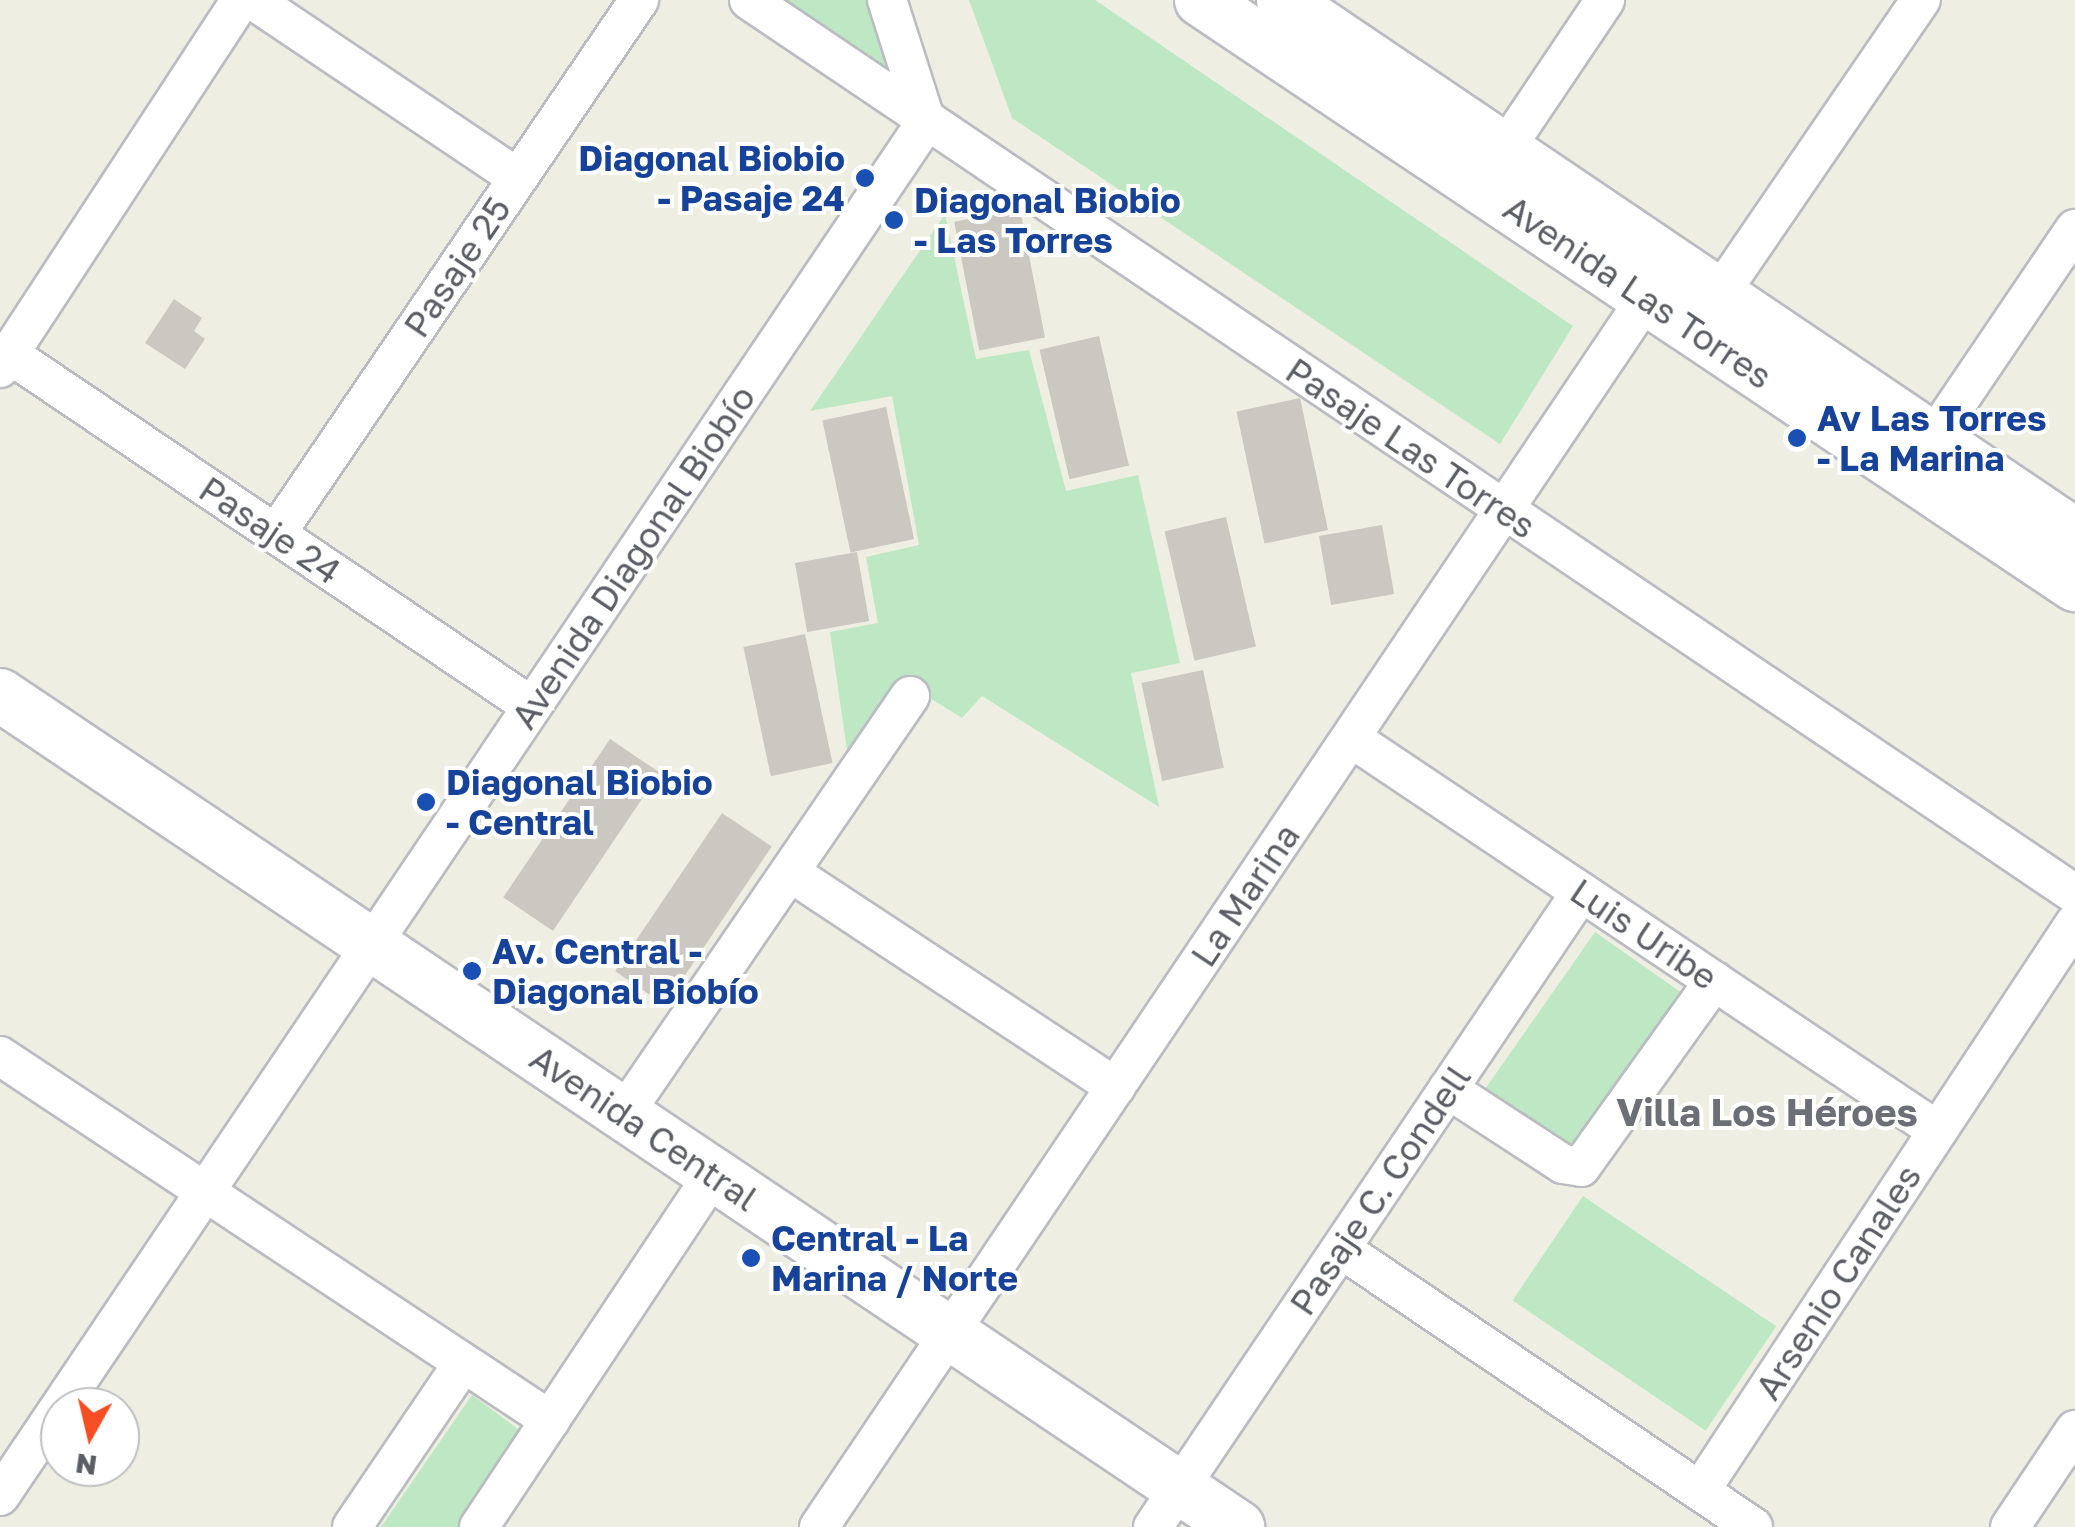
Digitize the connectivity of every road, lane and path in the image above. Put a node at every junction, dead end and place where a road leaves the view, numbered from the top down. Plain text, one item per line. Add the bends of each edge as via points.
1 (242, 0) edge
2 (253, 0) edge
3 (639, 0) edge
4 (750, 0) edge
5 (886, 0) edge
6 (1200, 0) edge
7 (1283, 0) edge
8 (1605, 0) edge
9 (1921, 0) edge
10 (926, 122) junction
11 (1504, 152) junction
12 (518, 178) junction
13 (2075, 230) edge
14 (1658, 281) junction
15 (1718, 296) junction
16 (5, 361) edge
17 (1932, 440) junction
18 (1504, 511) junction
19 (276, 534) junction
20 (2075, 535) edge
21 (2075, 585) edge
22 (0, 695) edge
23 (910, 696) dead end
24 (531, 706) junction
25 (1351, 738) junction
26 (791, 873) junction
27 (1581, 892) junction
28 (2075, 894) edge
29 (2075, 923) edge
30 (370, 945) junction
31 (1714, 982) junction
32 (0, 1056) edge
33 (1116, 1087) junction
34 (1448, 1089) junction
35 (623, 1115) junction
36 (1938, 1131) junction
37 (713, 1175) junction
38 (204, 1192) junction
39 (1341, 1249) junction
40 (950, 1334) junction
41 (463, 1363) junction
42 (550, 1420) junction
43 (2075, 1430) edge
44 (1700, 1491) junction
45 (0, 1496) edge
46 (1166, 1507) edge
47 (352, 1527) edge
48 (479, 1527) edge
49 (819, 1527) edge
50 (1238, 1527) edge
51 (1753, 1527) edge
52 (2010, 1527) edge

1 - 16 street
2 - 12 street
3 - 12 street, Pasaje 25
4 - 10 street, Pasaje Las Torres
5 - 10 street
6 - 14 street, Avenida Las Torres
7 - 11 street, Avenida Las Torres
8 - 11 street
9 - 15 street
10 - 18 street, Pasaje Las Torres
10 - 24 street, Avenida Diagonal Biobío
11 - 14 street, Avenida Las Torres
12 - 19 street, Pasaje 25
13 - 17 street
14 - 15 street, Avenida Las Torres
14 - 18 street, La Marina
14 - 21 street, Avenida Las Torres
15 - 17 street, Avenida Las Torres
16 - 19 street, Pasaje 24
17 - 20 street, Avenida Las Torres
18 - 25 street, La Marina
18 - 28 street, Pasaje Las Torres
19 - 24 street, Pasaje 24
22 - 30 street, Avenida Central
23 - 26 street
24 - 30 street, Avenida Diagonal Biobío
25 - 27 street, Luis Uribe
25 - 33 street, La Marina
26 - 33 street
26 - 35 street
27 - 31 street, Luis Uribe
27 - 34 street, Pasaje C. Condell
29 - 36 street, Arsenio Canales
30 - 35 street, Avenida Central
30 - 38 street, Avenida Diagonal Biobío
31 - 34 street via 1581,1167 1563,1164
31 - 36 street, Luis Uribe
32 - 38 street
33 - 40 street, La Marina
34 - 39 street, Pasaje C. Condell
35 - 37 street, Avenida Central
36 - 44 street, Arsenio Canales
37 - 40 street, Avenida Central
37 - 42 street
38 - 41 street
38 - 45 street, Avenida Diagonal Biobío
39 - 44 street
39 - 46 street, Pasaje C. Condell
40 - 46 street, Avenida Central
40 - 49 street, La Marina
41 - 42 street
41 - 47 street
42 - 48 street
43 - 52 street
44 - 51 street
46 - 50 street, Avenida Central

